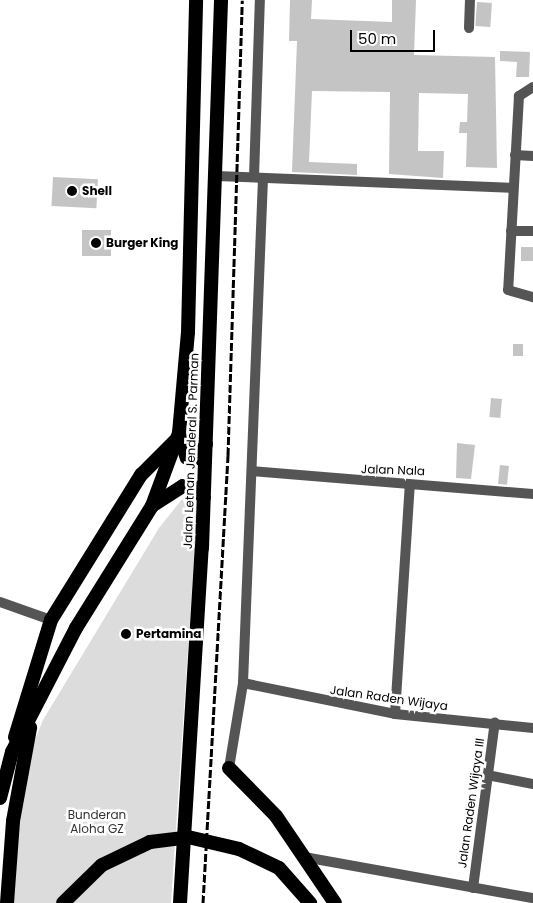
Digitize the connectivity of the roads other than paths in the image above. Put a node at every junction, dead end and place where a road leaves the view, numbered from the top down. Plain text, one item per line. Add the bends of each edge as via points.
1 (196, 0) edge
2 (220, 0) edge
3 (260, 0) edge
4 (470, 0) edge
5 (469, 28) dead end
6 (533, 87) edge
7 (514, 155) junction
8 (533, 156) edge
9 (216, 176) junction
10 (258, 178) junction
11 (513, 188) junction
12 (511, 231) junction
13 (533, 231) edge
14 (533, 297) edge
15 (178, 436) junction
16 (207, 438) junction
17 (252, 471) junction
18 (410, 484) junction
19 (533, 494) edge
20 (204, 498) junction
21 (152, 506) junction
22 (0, 602) edge
23 (51, 620) junction
24 (243, 683) junction
25 (32, 714) junction
26 (395, 714) junction
27 (495, 722) junction
28 (533, 728) edge
29 (12, 752) junction
30 (230, 768) joint
31 (488, 775) junction
32 (533, 784) edge
33 (0, 798) edge
34 (304, 857) junction
35 (473, 888) junction
36 (533, 898) edge
37 (7, 903) edge
38 (63, 903) edge
39 (180, 903) edge
40 (310, 903) edge
41 (335, 903) edge

1 - 15 highway, Jalan Letnan Jenderal S. Parman via 188,332
2 - 9 highway, Jalan Letnan Jenderal S. Parman
3 - 10 street
4 - 5 street
6 - 7 street via 519,96
7 - 8 street
7 - 11 street
9 - 10 street
9 - 16 highway, Jalan Letnan Jenderal S. Parman
10 - 11 street
10 - 17 street
11 - 12 street
12 - 13 street
12 - 14 street via 509,292
15 - 16 highway via 184,455 192,460 203,452
15 - 21 highway, Jalan Letnan Jenderal S. Parman
15 - 23 highway via 141,476
16 - 20 highway, Jalan Letnan Jenderal S. Parman
17 - 18 street, Jalan Nala
17 - 24 street
18 - 19 street, Jalan Nala via 462,484
18 - 26 street
20 - 21 highway via 195,487 182,486
20 - 39 highway, Jalan Letnan Jenderal S. Parman
21 - 25 highway, Jalan Letnan Jenderal S. Parman via 76,628
22 - 23 street
23 - 29 highway via 22,704
24 - 26 street, Jalan Raden Wijaya
24 - 30 street
25 - 29 highway, Jalan Letnan Jenderal S. Parman
25 - 37 highway
26 - 27 street, Jalan Raden Wijaya
27 - 28 street, Jalan Raden Wijaya
27 - 31 street, Jalan Raden Wijaya III
29 - 33 highway, Jalan Letnan Jenderal S. Parman
30 - 34 highway via 276,816
31 - 32 street
31 - 35 street, Jalan Raden Wijaya III
34 - 35 street
34 - 41 highway
35 - 36 street
38 - 40 highway via 102,864 150,842 188,837 238,848 279,868

